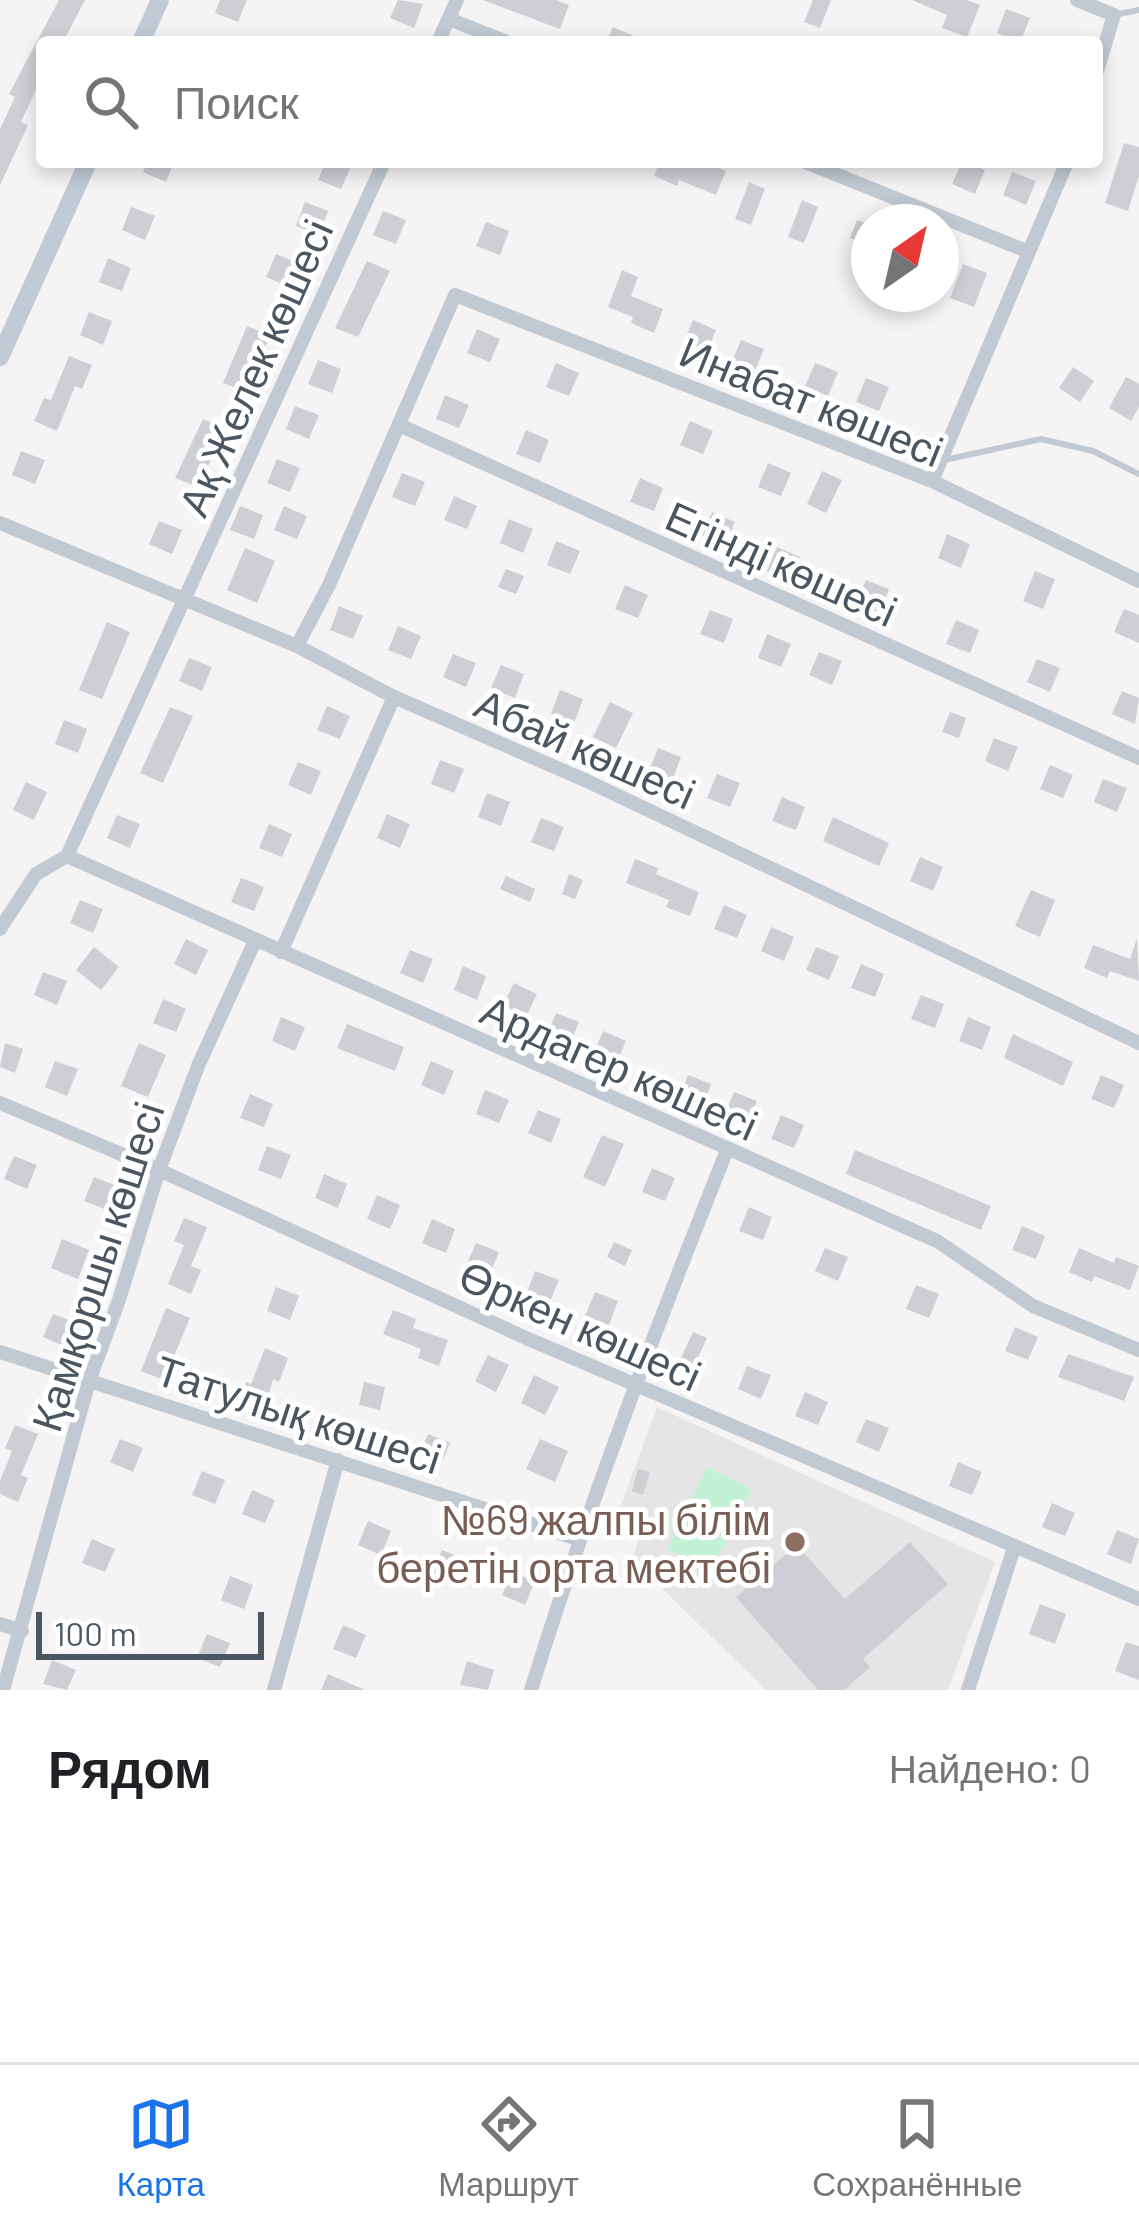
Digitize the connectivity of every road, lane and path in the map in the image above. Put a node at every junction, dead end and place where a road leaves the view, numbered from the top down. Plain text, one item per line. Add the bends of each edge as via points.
1 (160, 0) edge
2 (457, 0) edge
3 (1077, 0) edge
4 (1139, 10) edge
5 (1114, 15) junction
6 (449, 19) junction
7 (145, 36) edge
8 (442, 36) edge
9 (492, 36) edge
10 (1103, 51) edge
11 (85, 168) edge
12 (381, 168) edge
13 (820, 168) edge
14 (1064, 168) edge
15 (1029, 252) junction
16 (0, 357) edge
17 (399, 424) junction
18 (940, 461) junction
19 (1139, 474) edge
20 (932, 481) junction
21 (0, 523) edge
22 (1139, 580) edge
23 (185, 600) junction
24 (297, 646) junction
25 (394, 697) junction
26 (1139, 758) edge
27 (67, 856) junction
28 (0, 929) edge
29 (255, 940) junction
30 (281, 952) junction
31 (1139, 1043) edge
32 (0, 1103) edge
33 (727, 1150) junction
34 (159, 1170) junction
35 (1139, 1350) edge
36 (0, 1352) edge
37 (88, 1381) junction
38 (633, 1384) junction
39 (338, 1460) junction
40 (578, 1539) junction
41 (1014, 1548) junction
42 (1139, 1600) edge
43 (0, 1624) edge
44 (22, 1631) junction
45 (3, 1690) edge
46 (274, 1690) edge
47 (532, 1690) edge
48 (968, 1690) edge

1 - 7 street
2 - 6 street
3 - 5 street
4 - 5 lane
5 - 10 street
6 - 8 street
6 - 9 street
11 - 16 street
12 - 23 street, Ақ Желек көшесі
13 - 15 street
14 - 15 street
15 - 18 street
17 - 20 street, Инабат көшесі via 455,295
17 - 24 street
17 - 26 street, Егінді көшесі
18 - 19 lane via 1041,440 1093,451
18 - 20 street
20 - 22 street, Инабат көшесі
21 - 23 street, Абай көшесі
23 - 24 street, Абай көшесі
23 - 27 street, Ақ Желек көшесі
24 - 25 street, Абай көшесі
25 - 30 street
25 - 31 street, Абай көшесі
27 - 28 street via 21,890
27 - 29 street, Ардагер көшесі
29 - 30 street, Ардагер көшесі
29 - 34 street, Қамқоршы көшесі
30 - 33 street, Ардагер көшесі
32 - 34 street, Өркен көшесі
33 - 35 street, Ардагер көшесі via 937,1241 1033,1306
33 - 38 street
34 - 37 street, Қамқоршы көшесі
34 - 38 street, Өркен көшесі
36 - 37 street, Татулық көшесі
37 - 39 street, Татулық көшесі
37 - 44 street, Қамқоршы көшесі
38 - 40 street
38 - 41 street, Өркен көшесі
39 - 40 street, Татулық көшесі
39 - 46 street
40 - 47 street
41 - 42 street, Өркен көшесі
41 - 48 street
43 - 44 street
44 - 45 street, Қамқоршы көшесі

